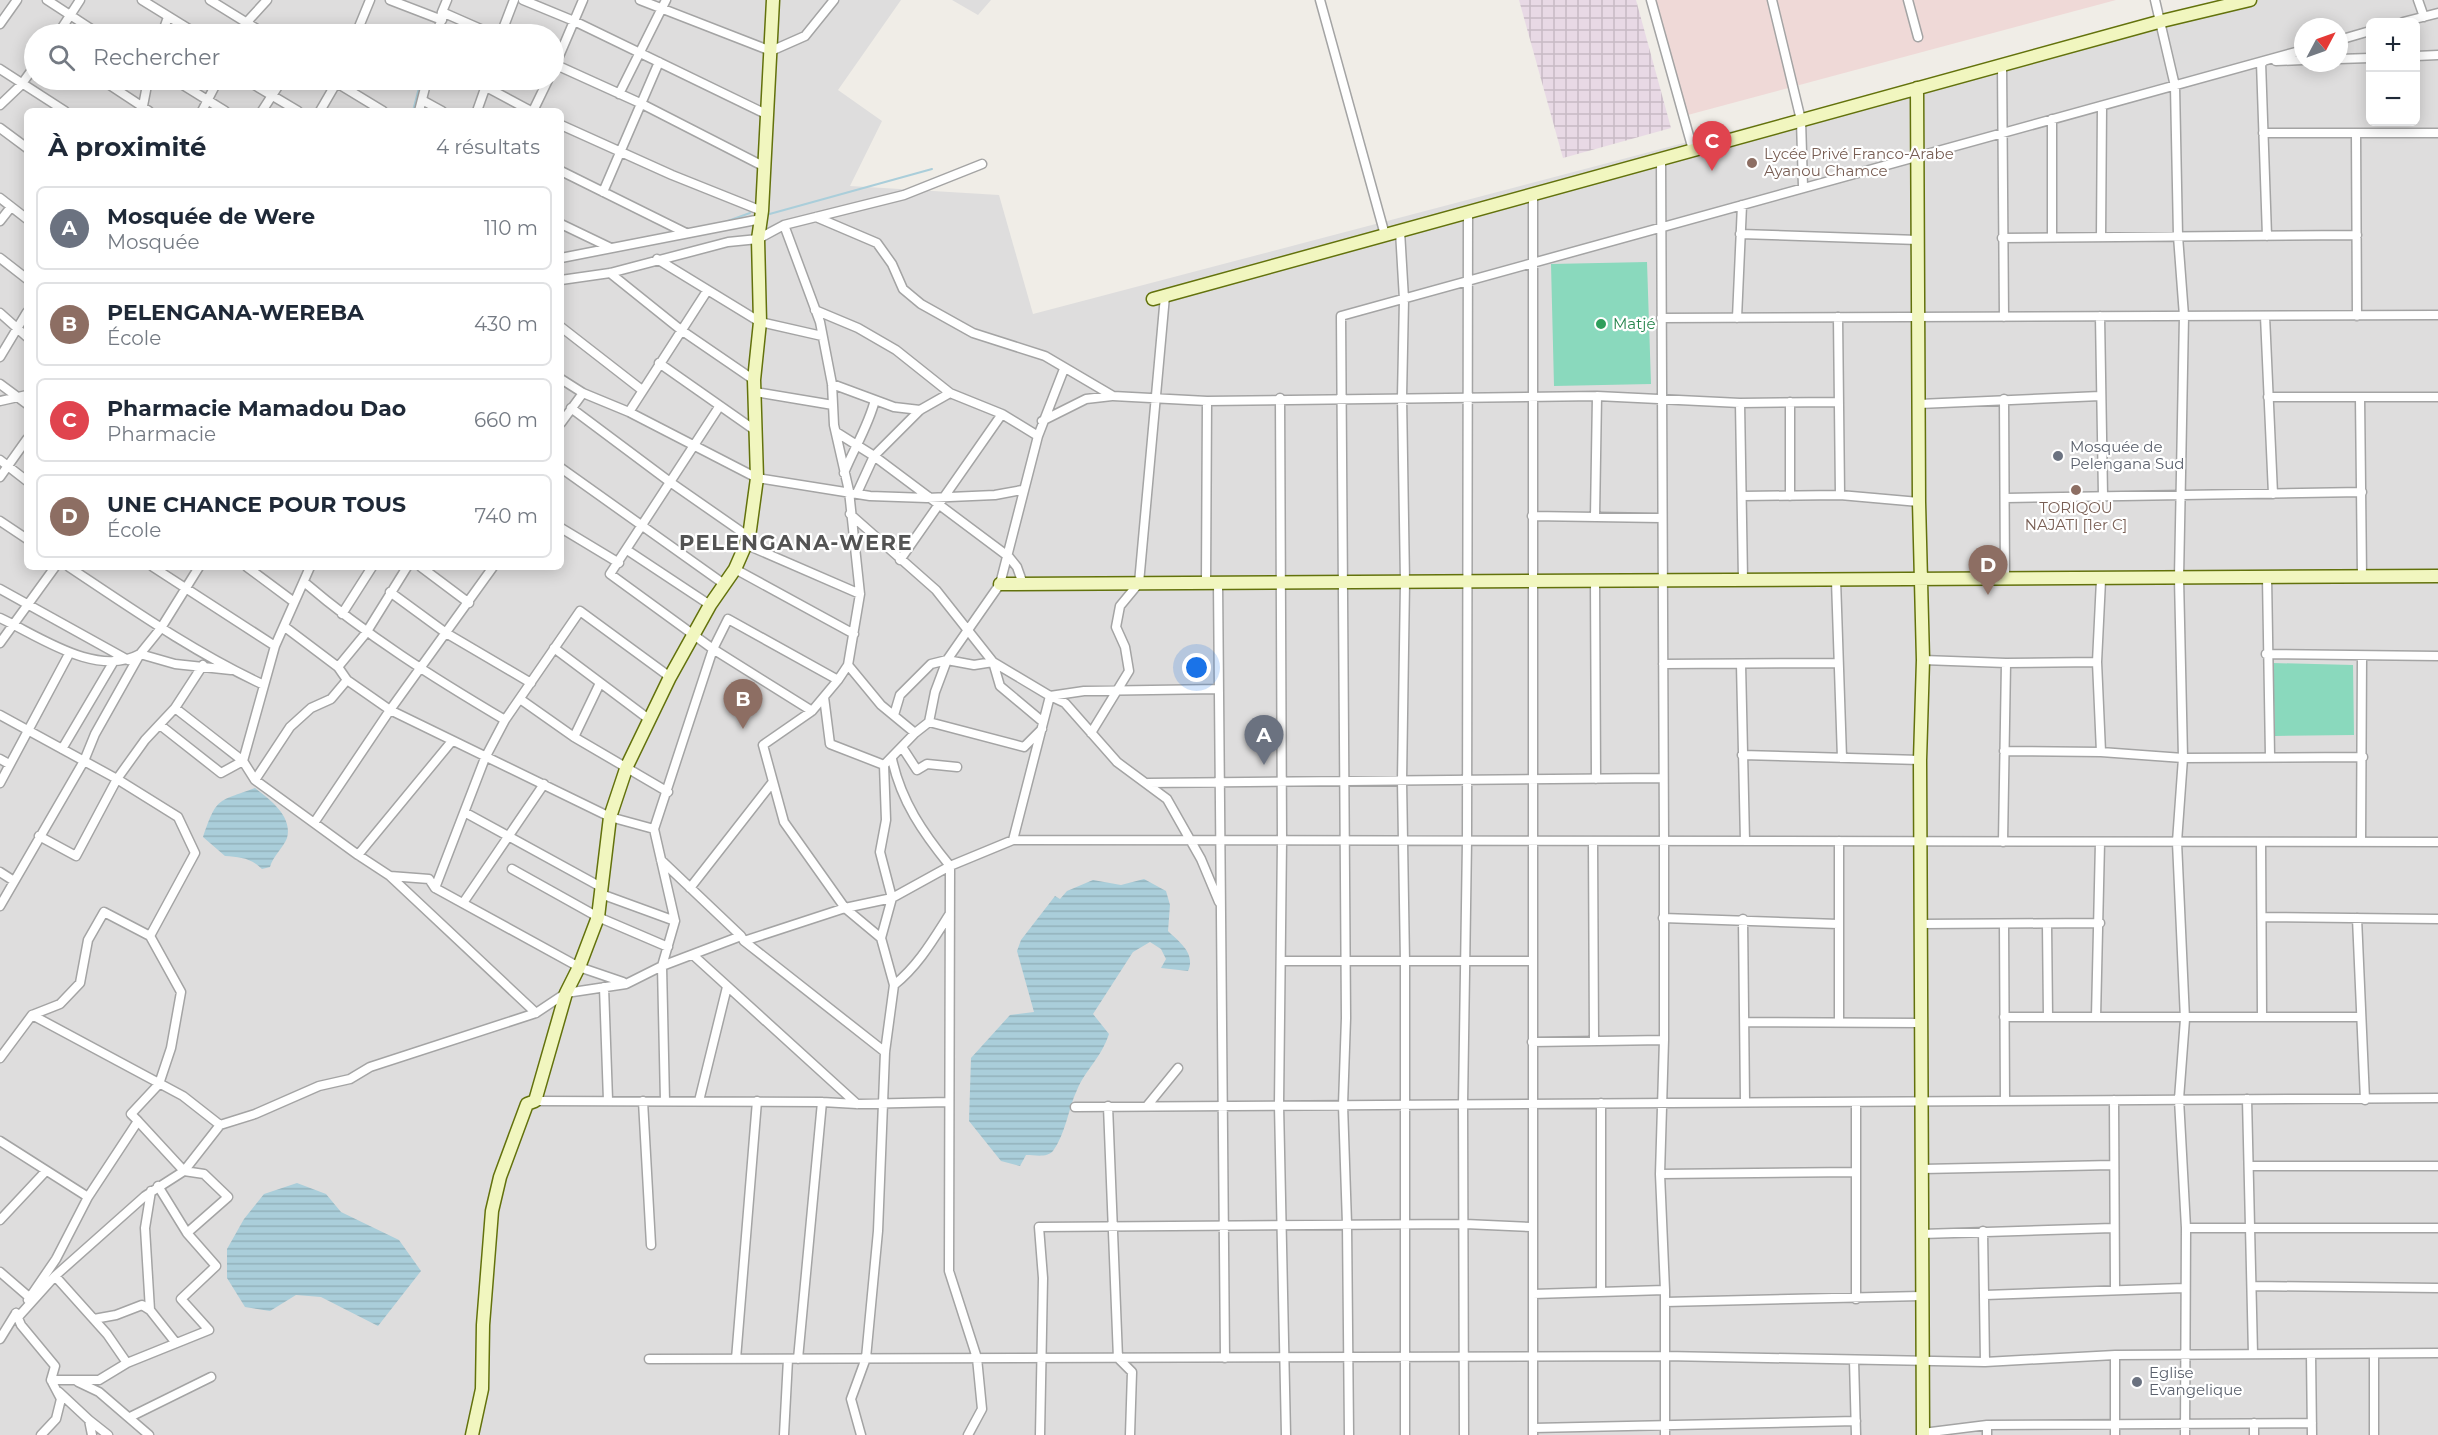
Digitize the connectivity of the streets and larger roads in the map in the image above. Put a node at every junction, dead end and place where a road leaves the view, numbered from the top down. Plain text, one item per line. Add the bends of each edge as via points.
1 (17, 0) edge
2 (47, 0) edge
3 (80, 0) edge
4 (142, 0) edge
5 (210, 0) edge
6 (267, 0) edge
7 (370, 0) edge
8 (390, 0) edge
9 (447, 0) edge
10 (514, 0) edge
11 (523, 0) edge
12 (583, 0) edge
13 (640, 0) edge
14 (666, 0) edge
15 (834, 0) edge
16 (1320, 0) edge
17 (1651, 0) edge
18 (1772, 0) edge
19 (1908, 0) edge
20 (2155, 0) edge
21 (2250, 0) edge
22 (2418, 0) edge
23 (770, 1) edge
24 (662, 10) junction
25 (2438, 13) edge
26 (70, 15) junction
27 (442, 16) junction
28 (168, 17) junction
29 (2424, 17) junction
30 (2420, 18) edge
31 (574, 21) junction
32 (2162, 21) junction
33 (247, 22) junction
34 (0, 24) edge
35 (64, 24) edge
36 (84, 24) edge
37 (166, 24) edge
38 (180, 24) edge
39 (250, 24) edge
40 (360, 24) edge
41 (440, 24) edge
42 (464, 24) edge
43 (505, 24) edge
44 (2366, 33) edge
45 (1918, 37) dead end
46 (2348, 38) edge
47 (564, 44) edge
48 (771, 51) junction
49 (2294, 53) edge
50 (641, 54) junction
51 (2438, 55) edge
52 (2420, 56) edge
53 (2366, 58) edge
54 (2348, 59) edge
55 (2294, 60) edge
56 (659, 62) junction
57 (2261, 62) junction
58 (2002, 65) junction
59 (0, 69) edge
60 (564, 70) edge
61 (24, 81) edge
62 (21, 85) junction
63 (2175, 86) junction
64 (24, 87) edge
65 (1917, 88) junction
66 (29, 90) edge
67 (116, 90) edge
68 (147, 90) edge
69 (193, 90) edge
70 (213, 90) edge
71 (263, 90) edge
72 (275, 90) edge
73 (330, 90) edge
74 (350, 90) edge
75 (424, 90) edge
76 (484, 90) edge
77 (499, 90) edge
78 (543, 90) edge
79 (619, 94) junction
80 (272, 95) junction
81 (208, 99) junction
82 (422, 100) junction
83 (640, 103) junction
84 (0, 105) edge
85 (2102, 106) junction
86 (60, 108) edge
87 (142, 108) edge
88 (145, 108) edge
89 (204, 108) edge
90 (221, 108) edge
91 (264, 108) edge
92 (293, 108) edge
93 (321, 108) edge
94 (378, 108) edge
95 (420, 108) edge
96 (437, 108) edge
97 (478, 108) edge
98 (527, 108) edge
99 (534, 108) edge
100 (768, 115) junction
101 (2052, 119) junction
102 (1801, 120) junction
103 (564, 126) edge
104 (0, 128) edge
105 (2002, 133) junction
106 (2263, 133) junction
107 (2356, 133) junction
108 (2438, 133) edge
109 (24, 146) edge
110 (1693, 150) junction
111 (620, 153) junction
112 (1918, 157) junction
113 (1661, 159) junction
114 (982, 164) dead end
115 (763, 166) junction
116 (564, 172) edge
117 (1803, 188) junction
118 (603, 192) junction
119 (1533, 194) junction
120 (0, 198) edge
121 (1742, 205) junction
122 (11, 207) junction
123 (1468, 212) junction
124 (762, 215) junction
125 (24, 217) edge
126 (816, 217) junction
127 (0, 220) edge
128 (564, 225) edge
129 (784, 225) junction
130 (1660, 228) junction
131 (1400, 231) junction
132 (686, 233) junction
133 (1740, 234) junction
134 (1384, 235) junction
135 (2357, 235) junction
136 (2178, 236) junction
137 (2267, 236) junction
138 (2052, 237) junction
139 (2101, 237) junction
140 (2002, 238) junction
141 (758, 239) junction
142 (1918, 240) junction
143 (612, 248) junction
144 (564, 257) edge
145 (0, 258) edge
146 (657, 260) junction
147 (1531, 264) junction
148 (610, 273) junction
149 (24, 277) edge
150 (564, 280) edge
151 (1467, 281) junction
152 (707, 291) junction
153 (1159, 298) joint
154 (1404, 299) junction
155 (815, 310) junction
156 (0, 313) edge
157 (2438, 315) edge
158 (2100, 316) junction
159 (2184, 316) junction
160 (2265, 316) junction
161 (2357, 316) junction
162 (24, 317) edge
163 (1838, 317) junction
164 (1919, 317) junction
165 (2004, 317) junction
166 (1661, 318) junction
167 (1737, 318) junction
168 (760, 322) junction
169 (17, 329) junction
170 (564, 329) edge
171 (681, 330) junction
172 (24, 335) edge
173 (822, 336) junction
174 (0, 357) edge
175 (659, 363) junction
176 (1064, 369) junction
177 (564, 381) edge
178 (0, 384) edge
179 (832, 384) junction
180 (754, 386) junction
181 (642, 390) junction
182 (583, 393) junction
183 (950, 393) junction
184 (1113, 396) junction
185 (1531, 396) junction
186 (1597, 396) junction
187 (2100, 396) junction
188 (23, 397) edge
189 (1402, 397) junction
190 (1466, 397) junction
191 (2268, 397) junction
192 (2360, 397) junction
193 (2438, 397) edge
194 (1280, 398) junction
195 (1342, 398) junction
196 (1660, 399) junction
197 (2004, 399) junction
198 (875, 400) junction
199 (1153, 400) junction
200 (0, 401) edge
201 (1207, 401) junction
202 (1790, 402) junction
203 (1839, 402) junction
204 (1740, 403) junction
205 (1919, 404) junction
206 (833, 405) junction
207 (719, 406) junction
208 (571, 408) junction
209 (920, 410) junction
210 (630, 412) junction
211 (1002, 414) junction
212 (564, 418) edge
213 (1042, 421) junction
214 (756, 431) junction
215 (836, 432) junction
216 (1038, 436) junction
217 (24, 443) edge
218 (855, 444) junction
219 (694, 447) junction
220 (874, 456) junction
221 (0, 460) edge
222 (8, 467) junction
223 (564, 470) edge
224 (844, 473) junction
225 (0, 477) edge
226 (757, 478) junction
227 (24, 479) edge
228 (670, 482) junction
229 (1022, 490) junction
230 (853, 492) junction
231 (2362, 492) junction
232 (2273, 494) junction
233 (1840, 495) junction
234 (2182, 495) junction
235 (943, 496) junction
236 (1742, 496) junction
237 (1790, 496) junction
238 (2103, 496) junction
239 (927, 498) junction
240 (2006, 498) junction
241 (1919, 502) junction
242 (937, 505) junction
243 (850, 514) junction
244 (1532, 516) junction
245 (1595, 517) junction
246 (1661, 518) junction
247 (0, 521) edge
248 (642, 526) junction
249 (564, 530) edge
250 (24, 537) edge
251 (748, 541) junction
252 (627, 550) junction
253 (1009, 557) junction
254 (900, 560) junction
255 (619, 562) junction
256 (735, 569) junction
257 (53, 570) edge
258 (74, 570) edge
259 (158, 570) edge
260 (196, 570) edge
261 (251, 570) edge
262 (309, 570) edge
263 (370, 570) edge
264 (405, 570) edge
265 (425, 570) edge
266 (491, 570) edge
267 (2438, 576) edge
268 (2266, 577) junction
269 (2362, 577) junction
270 (2179, 578) junction
271 (2005, 579) junction
272 (1662, 580) junction
273 (1743, 580) junction
274 (1836, 580) junction
275 (1922, 580) junction
276 (2101, 580) junction
277 (1466, 581) junction
278 (1532, 581) junction
279 (1595, 581) junction
280 (304, 582) junction
281 (1281, 582) junction
282 (1343, 582) junction
283 (1405, 582) junction
284 (1139, 583) junction
285 (1212, 583) junction
286 (724, 584) junction
287 (1000, 584) junction
288 (1023, 584) junction
289 (185, 587) junction
290 (0, 589) edge
291 (390, 592) junction
292 (860, 594) junction
293 (294, 602) junction
294 (469, 603) junction
295 (27, 604) junction
296 (710, 605) junction
297 (342, 614) junction
298 (0, 618) edge
299 (14, 624) junction
300 (285, 627) junction
301 (161, 628) junction
302 (969, 631) junction
303 (366, 633) junction
304 (446, 633) junction
305 (694, 633) junction
306 (854, 634) junction
307 (0, 643) edge
308 (275, 646) junction
309 (554, 648) junction
310 (713, 649) junction
311 (69, 654) junction
312 (140, 654) junction
313 (2266, 654) junction
314 (2362, 656) junction
315 (2438, 656) edge
316 (129, 660) junction
317 (947, 660) junction
318 (1923, 660) junction
319 (114, 661) junction
320 (993, 662) junction
321 (2097, 662) junction
322 (1837, 663) junction
323 (2006, 663) junction
324 (1663, 664) junction
325 (1741, 664) junction
326 (203, 665) junction
327 (848, 665) junction
328 (338, 667) junction
329 (418, 669) junction
330 (231, 670) junction
331 (670, 677) junction
332 (347, 680) junction
333 (838, 680) junction
334 (531, 683) junction
335 (600, 683) junction
336 (264, 685) junction
337 (1219, 689) junction
338 (1118, 691) junction
339 (824, 696) junction
340 (1050, 696) junction
341 (520, 699) junction
342 (175, 708) junction
343 (390, 710) junction
344 (812, 711) junction
345 (0, 715) edge
346 (894, 715) junction
347 (505, 720) junction
348 (650, 720) junction
349 (929, 722) junction
350 (160, 725) junction
351 (1043, 726) junction
352 (28, 730) junction
353 (915, 733) junction
354 (1091, 734) junction
355 (574, 737) junction
356 (452, 741) junction
357 (902, 747) junction
358 (62, 749) junction
359 (2004, 751) junction
360 (2101, 752) junction
361 (1742, 755) junction
362 (2270, 756) junction
363 (2363, 757) junction
364 (485, 758) junction
365 (1842, 758) junction
366 (2183, 758) junction
367 (0, 759) edge
368 (892, 759) junction
369 (243, 760) junction
370 (1920, 760) junction
371 (84, 761) junction
372 (9, 764) junction
373 (884, 765) junction
374 (627, 766) junction
375 (957, 766) dead end
376 (1662, 778) junction
377 (117, 779) junction
378 (1596, 779) junction
379 (255, 780) junction
380 (1465, 780) junction
381 (1532, 780) junction
382 (1344, 781) junction
383 (1402, 781) junction
384 (1220, 782) junction
385 (1280, 782) junction
386 (0, 783) edge
387 (772, 783) junction
388 (1148, 783) junction
389 (544, 784) junction
390 (668, 792) junction
391 (466, 813) junction
392 (610, 817) junction
393 (314, 823) junction
394 (654, 829) junction
395 (39, 836) junction
396 (506, 837) junction
397 (1013, 840) junction
398 (1189, 840) junction
399 (1222, 840) junction
400 (1282, 840) junction
401 (1346, 840) junction
402 (1403, 840) junction
403 (1467, 840) junction
404 (1532, 841) junction
405 (1593, 841) junction
406 (1664, 841) junction
407 (1745, 841) junction
408 (1839, 841) junction
409 (1922, 841) junction
410 (2003, 842) junction
411 (2100, 842) junction
412 (2177, 842) junction
413 (2261, 842) junction
414 (2361, 842) junction
415 (2438, 842) edge
416 (358, 855) junction
417 (660, 860) junction
418 (950, 866) junction
419 (512, 870) dead end
420 (0, 872) edge
421 (390, 876) junction
422 (14, 881) junction
423 (435, 888) junction
424 (690, 888) junction
425 (601, 890) junction
426 (892, 898) junction
427 (463, 903) junction
428 (0, 906) edge
429 (1222, 907) junction
430 (845, 909) junction
431 (950, 915) junction
432 (598, 917) junction
433 (2262, 917) junction
434 (1663, 918) junction
435 (2357, 918) junction
436 (1743, 919) junction
437 (2438, 919) edge
438 (675, 921) junction
439 (2100, 923) junction
440 (1838, 924) junction
441 (1921, 924) junction
442 (2004, 924) junction
443 (2047, 924) junction
444 (150, 936) junction
445 (881, 938) junction
446 (742, 939) junction
447 (668, 947) junction
448 (693, 955) junction
449 (1281, 961) junction
450 (1532, 961) junction
451 (1346, 962) junction
452 (1405, 962) junction
453 (1465, 962) junction
454 (662, 966) junction
455 (579, 967) junction
456 (626, 984) junction
457 (894, 985) junction
458 (604, 987) junction
459 (727, 987) junction
460 (566, 993) junction
461 (536, 1013) junction
462 (32, 1015) junction
463 (2004, 1017) junction
464 (2048, 1017) junction
465 (2096, 1017) junction
466 (2262, 1017) junction
467 (2361, 1017) junction
468 (2185, 1019) junction
469 (1745, 1022) junction
470 (1839, 1022) junction
471 (1921, 1023) junction
472 (1664, 1040) junction
473 (1532, 1041) junction
474 (1594, 1041) junction
475 (4, 1045) edge
476 (885, 1052) junction
477 (0, 1058) edge
478 (1178, 1068) dead end
479 (159, 1084) junction
480 (2438, 1098) edge
481 (2247, 1099) junction
482 (608, 1100) junction
483 (2114, 1100) junction
484 (2179, 1100) junction
485 (2365, 1100) junction
486 (535, 1101) junction
487 (643, 1101) junction
488 (665, 1101) junction
489 (699, 1101) junction
490 (756, 1101) junction
491 (1745, 1101) junction
492 (1922, 1101) junction
493 (2006, 1101) junction
494 (822, 1102) junction
495 (882, 1102) junction
496 (948, 1102) junction
497 (1856, 1102) junction
498 (1601, 1103) junction
499 (1661, 1103) junction
500 (857, 1104) junction
501 (1404, 1104) junction
502 (1463, 1104) junction
503 (1532, 1104) junction
504 (1279, 1105) junction
505 (1343, 1105) junction
506 (1108, 1106) junction
507 (1147, 1106) junction
508 (1222, 1106) junction
509 (1076, 1107) dead end
510 (131, 1113) junction
511 (220, 1125) junction
512 (0, 1141) edge
513 (2112, 1165) junction
514 (2250, 1166) junction
515 (2438, 1167) edge
516 (1922, 1169) junction
517 (184, 1171) junction
518 (45, 1172) junction
519 (1855, 1172) junction
520 (1660, 1174) junction
521 (155, 1189) junction
522 (88, 1197) junction
523 (0, 1220) edge
524 (1283, 1224) junction
525 (1347, 1224) junction
526 (1404, 1224) junction
527 (1465, 1224) junction
528 (1113, 1225) junction
529 (1224, 1225) junction
530 (1531, 1227) junction
531 (2113, 1228) junction
532 (2186, 1228) junction
533 (2438, 1228) edge
534 (2251, 1229) junction
535 (1983, 1231) junction
536 (187, 1233) junction
537 (1922, 1234) junction
538 (651, 1245) dead end
539 (0, 1272) edge
540 (55, 1276) junction
541 (2252, 1286) junction
542 (2184, 1288) junction
543 (2438, 1288) edge
544 (2115, 1289) junction
545 (1665, 1290) junction
546 (1601, 1292) junction
547 (1533, 1294) junction
548 (1985, 1294) junction
549 (1921, 1296) junction
550 (29, 1298) junction
551 (1856, 1299) junction
552 (1665, 1302) junction
553 (150, 1310) junction
554 (17, 1315) junction
555 (94, 1319) junction
556 (0, 1339) edge
557 (176, 1343) junction
558 (2438, 1353) edge
559 (2115, 1354) junction
560 (2185, 1354) junction
561 (2253, 1354) junction
562 (2311, 1354) junction
563 (2374, 1354) junction
564 (1533, 1356) junction
565 (1665, 1356) junction
566 (1285, 1357) junction
567 (1348, 1357) junction
568 (1405, 1357) junction
569 (1464, 1357) junction
570 (866, 1358) junction
571 (977, 1358) junction
572 (1042, 1358) junction
573 (1118, 1358) junction
574 (1225, 1358) junction
575 (648, 1359) dead end
576 (736, 1359) junction
577 (788, 1359) junction
578 (798, 1359) junction
579 (1924, 1359) junction
580 (1854, 1360) junction
581 (1985, 1362) junction
582 (127, 1363) junction
583 (211, 1377) dead end
584 (51, 1380) junction
585 (76, 1380) junction
586 (59, 1392) junction
587 (130, 1417) junction
588 (89, 1420) junction
589 (1856, 1421) junction
590 (2185, 1423) junction
591 (2254, 1423) junction
592 (2312, 1423) junction
593 (1731, 1424) junction
594 (2115, 1424) junction
595 (1665, 1425) junction
596 (1987, 1425) junction
597 (1533, 1431) edge
598 (1599, 1431) edge
599 (1923, 1434) edge
600 (41, 1435) edge
601 (92, 1435) edge
602 (108, 1435) edge
603 (149, 1435) edge
604 (472, 1435) edge
605 (784, 1435) edge
606 (861, 1435) edge
607 (968, 1435) edge
608 (1040, 1435) edge
609 (1130, 1435) edge
610 (1286, 1435) edge
611 (1349, 1435) edge
612 (1405, 1435) edge
613 (1464, 1435) edge
614 (1665, 1435) edge
615 (1731, 1435) edge
616 (1856, 1435) edge
617 (1987, 1435) edge
618 (2115, 1435) edge
619 (2185, 1435) edge
620 (2254, 1435) edge
621 (2312, 1435) edge
622 (2374, 1435) edge

1 - 34 street
2 - 26 street
3 - 26 street
4 - 28 street
5 - 33 street
6 - 33 street
7 - 40 street
8 - 27 street
9 - 27 street
10 - 43 street
11 - 31 street
12 - 31 street
13 - 24 street
14 - 24 street
15 - 48 street via 805,36
16 - 134 street
17 - 110 street
18 - 102 street
19 - 45 street
20 - 32 street
21 - 32 street
22 - 29 street
23 - 48 street
24 - 48 street
24 - 50 street
25 - 29 street
26 - 35 street
26 - 36 street
27 - 41 street
27 - 42 street
28 - 37 street
28 - 38 street
29 - 30 street
31 - 47 street
31 - 50 street
32 - 58 street
32 - 63 street
33 - 39 street
44 - 46 street
48 - 100 street
49 - 57 street
50 - 56 street
50 - 79 street
51 - 52 street
53 - 54 street
55 - 57 street
56 - 83 street
56 - 100 street
57 - 63 street
57 - 106 street
58 - 65 street
58 - 105 street
59 - 62 street
60 - 79 street
61 - 62 street
62 - 64 street
62 - 84 street
63 - 85 street
63 - 136 street
65 - 102 street
65 - 112 street
66 - 86 street
67 - 87 street
68 - 88 street
69 - 81 street
70 - 81 street
71 - 80 street
72 - 80 street
73 - 93 street
74 - 94 street
75 - 82 street
76 - 97 street
77 - 98 street
78 - 99 street
79 - 83 street
80 - 91 street
80 - 92 street
81 - 89 street
81 - 90 street
82 - 95 street
82 - 96 street
83 - 111 street
83 - 115 street
85 - 101 street
85 - 139 street
100 - 115 street
101 - 105 street
101 - 138 street
102 - 110 street
102 - 117 street
103 - 111 street
104 - 109 street
105 - 112 street
105 - 140 street
106 - 107 street
106 - 137 street
107 - 108 street
107 - 135 street
110 - 113 street
111 - 118 street
111 - 124 street
112 - 117 street
112 - 142 street
113 - 119 street
113 - 130 street
114 - 126 street via 904,195
115 - 124 street
116 - 118 street
117 - 121 street
118 - 132 street
119 - 123 street
119 - 147 street
120 - 122 street
121 - 130 street
121 - 133 street
122 - 125 street
122 - 127 street
123 - 131 street
123 - 151 street
124 - 132 street
124 - 141 street
126 - 129 street
126 - 176 street via 877,243 903,290 921,304 973,333 1045,356
128 - 143 street
129 - 141 street
129 - 155 street
130 - 147 street
130 - 166 street
131 - 134 street
131 - 154 street
132 - 143 street
133 - 142 street
133 - 167 street
134 - 153 street
135 - 137 street
135 - 161 street
136 - 137 street
136 - 139 street
136 - 159 street
138 - 139 street
138 - 140 street
140 - 165 street
141 - 146 street via 728,242
141 - 168 street
142 - 164 street
143 - 144 street
145 - 149 street
146 - 148 street
146 - 152 street
147 - 151 street
147 - 185 street
148 - 150 street
148 - 171 street
151 - 154 street
151 - 190 street
152 - 168 street
152 - 171 street
153 - 199 street
154 - 189 street
154 - 195 street via 1341,316
155 - 173 street
155 - 183 street via 897,350
156 - 169 street
157 - 161 street
158 - 159 street
158 - 165 street
158 - 187 street
159 - 160 street
159 - 234 street
160 - 161 street
160 - 191 street
162 - 169 street
163 - 164 street
163 - 167 street
163 - 203 street
164 - 165 street
164 - 205 street
166 - 167 street
166 - 196 street
168 - 173 street
168 - 180 street
169 - 172 street
169 - 174 street
170 - 181 street
171 - 175 street
171 - 180 street
173 - 179 street
175 - 181 street
175 - 207 street
176 - 184 street
176 - 213 street
177 - 182 street
178 - 188 street
179 - 198 street
179 - 206 street
180 - 206 street
180 - 214 street
181 - 210 street
182 - 208 street
182 - 210 street
183 - 209 street
183 - 211 street
184 - 199 street
184 - 213 street via 1086,399
185 - 186 street
185 - 190 street
185 - 244 street
186 - 196 street
186 - 245 street
187 - 197 street
187 - 238 street
188 - 200 street
189 - 190 street
189 - 195 street
189 - 283 street
190 - 277 street
191 - 192 street
191 - 232 street
192 - 193 street
192 - 231 street
194 - 195 street
194 - 201 street
194 - 281 street
195 - 282 street
196 - 204 street
196 - 246 street
197 - 205 street
197 - 240 street
198 - 209 street
198 - 218 street via 868,427
199 - 201 street
199 - 284 street
201 - 285 street
202 - 203 street
202 - 204 street
202 - 237 street
203 - 233 street
204 - 236 street
205 - 241 street
206 - 215 street
207 - 214 street
207 - 219 street
208 - 212 street
208 - 228 street
209 - 220 street
210 - 219 street
211 - 216 street
211 - 235 street
213 - 216 street
214 - 226 street
215 - 218 street
215 - 224 street
216 - 229 street
217 - 222 street
218 - 220 street
218 - 224 street
219 - 226 street
219 - 228 street
220 - 230 street
220 - 239 street
221 - 222 street
222 - 225 street
222 - 227 street
223 - 248 street
224 - 230 street
226 - 230 street
226 - 251 street
228 - 248 street
228 - 251 street
229 - 235 street
229 - 253 street
230 - 239 street
230 - 243 street
231 - 232 street
231 - 269 street
232 - 234 street
233 - 237 street
233 - 241 street
234 - 238 street
234 - 270 street
235 - 239 street
235 - 242 street
236 - 237 street
236 - 273 street
238 - 240 street
239 - 242 street
240 - 271 street
241 - 275 street
242 - 253 street
242 - 254 street
243 - 254 street
243 - 292 street
244 - 245 street
244 - 278 street
245 - 246 street
246 - 272 street
247 - 250 street
248 - 252 street
248 - 286 street
249 - 255 street
251 - 256 street
251 - 292 street
252 - 255 street
252 - 296 street
253 - 287 street
253 - 288 street
254 - 302 street via 936,590
255 - 305 street via 610,574
256 - 286 street
256 - 306 street
257 - 295 street
258 - 301 street
259 - 289 street
260 - 289 street
261 - 293 street
262 - 280 street
263 - 297 street
264 - 291 street
265 - 294 street
266 - 294 street
267 - 269 street
268 - 269 street
268 - 270 street
268 - 313 street
270 - 276 street
270 - 366 street
271 - 275 street
271 - 276 street
272 - 273 street
272 - 279 street
272 - 324 street
273 - 274 street
274 - 275 street
274 - 322 street
275 - 318 street
276 - 321 street
277 - 278 street
277 - 283 street
277 - 380 street
278 - 279 street
278 - 381 street
279 - 378 street
280 - 293 street
280 - 297 street
281 - 282 street
281 - 285 street
281 - 385 street
282 - 283 street
282 - 382 street
283 - 383 street
284 - 285 street
284 - 288 street
284 - 338 street via 1120,606 1116,627 1129,671
285 - 337 street
286 - 296 street
287 - 288 street
287 - 302 street
289 - 301 street
289 - 308 street
290 - 295 street
291 - 303 street
291 - 304 street
292 - 306 street
293 - 300 street
294 - 304 street
295 - 299 street
295 - 316 street
296 - 305 street
297 - 303 street
298 - 299 street
299 - 307 street
299 - 311 street
300 - 308 street
300 - 328 street
301 - 312 street
301 - 330 street
302 - 317 street
302 - 320 street
303 - 328 street
303 - 329 street
304 - 329 street
304 - 334 street
305 - 310 street
305 - 331 street
306 - 327 street
308 - 336 street
309 - 331 street via 580,611
309 - 334 street
309 - 335 street
310 - 333 street via 728,619
310 - 344 street
310 - 390 street
311 - 319 street
311 - 352 street
312 - 316 street
312 - 326 street via 175,664
312 - 371 street
313 - 314 street
313 - 362 street
314 - 315 street
314 - 363 street
316 - 319 street
317 - 320 street via 974,665
317 - 346 street via 931,664 914,679 900,695
317 - 349 street
318 - 323 street
318 - 370 street
319 - 358 street
320 - 340 street
320 - 351 street via 1000,686
321 - 323 street
321 - 360 street
322 - 325 street
322 - 365 street
323 - 359 street
324 - 325 street
324 - 376 street
325 - 361 street
326 - 330 street
326 - 342 street
327 - 333 street
327 - 346 street
328 - 332 street
329 - 343 street
329 - 347 street
330 - 336 street
331 - 348 street
332 - 343 street
332 - 379 street via 331,699 311,708 290,727
333 - 339 street
334 - 341 street
335 - 348 street
335 - 355 street
336 - 369 street
337 - 338 street
337 - 384 street
338 - 340 street
338 - 354 street
339 - 344 street
339 - 373 street via 830,744
340 - 351 street
340 - 354 street via 1065,703
341 - 347 street
341 - 355 street
342 - 350 street
342 - 369 street
343 - 356 street
343 - 393 street
344 - 387 street via 763,745
345 - 352 street
346 - 353 street
347 - 364 street
348 - 374 street
349 - 351 street via 1024,747
349 - 353 street
350 - 369 street via 221,773
350 - 377 street
351 - 397 street
352 - 358 street
352 - 372 street
353 - 357 street
354 - 388 street via 1117,762
355 - 374 street
356 - 364 street
356 - 416 street
357 - 368 street
357 - 375 street via 917,770 927,764
358 - 371 street
359 - 360 street
359 - 410 street
360 - 366 street
361 - 365 street
361 - 407 street
362 - 363 street
362 - 366 street
363 - 414 street
364 - 389 street
364 - 391 street
365 - 370 street
366 - 412 street
367 - 372 street
368 - 373 street
368 - 418 street via 905,801
369 - 379 street
370 - 409 street
371 - 377 street
371 - 395 street
372 - 386 street
373 - 426 street via 886,820 880,852
374 - 390 street
374 - 392 street
376 - 378 street
376 - 406 street
377 - 395 street via 76,856
377 - 444 street via 178,817 195,853
378 - 381 street
379 - 393 street
380 - 381 street
380 - 383 street
380 - 403 street
381 - 404 street
382 - 383 street
382 - 385 street
382 - 401 street
383 - 402 street
384 - 385 street
384 - 388 street
384 - 399 street
385 - 400 street
387 - 424 street
387 - 430 street via 784,822
388 - 398 street via 1167,799
389 - 392 street
389 - 396 street
390 - 394 street
391 - 396 street
391 - 423 street
392 - 394 street
392 - 425 street
393 - 416 street
394 - 417 street
395 - 422 street
396 - 425 street
396 - 427 street
397 - 398 street
397 - 418 street
398 - 399 street
398 - 429 street
399 - 400 street
399 - 429 street
400 - 401 street
400 - 449 street
401 - 402 street
401 - 451 street
402 - 403 street
402 - 452 street
403 - 404 street
403 - 453 street
404 - 405 street
404 - 450 street
405 - 406 street
405 - 474 street
406 - 407 street
406 - 434 street
407 - 408 street
408 - 409 street
408 - 440 street
409 - 410 street
409 - 441 street
410 - 411 street
411 - 412 street
411 - 439 street
412 - 413 street
412 - 468 street
413 - 414 street
413 - 433 street
414 - 415 street
416 - 421 street
417 - 424 street
417 - 438 street
418 - 426 street
418 - 431 street
419 - 432 street
420 - 422 street
421 - 423 street via 429,879
421 - 461 street
422 - 428 street
423 - 427 street
424 - 446 street
425 - 432 street
425 - 438 street
426 - 430 street
426 - 445 street
427 - 455 street
429 - 508 street
430 - 445 street
430 - 446 street
431 - 457 street via 924,955
431 - 496 street
432 - 447 street
432 - 455 street
433 - 435 street
433 - 466 street
434 - 436 street
434 - 472 street
435 - 437 street
435 - 467 street
436 - 440 street
436 - 469 street
438 - 447 street
439 - 443 street
439 - 465 street
440 - 470 street
441 - 442 street
441 - 471 street
442 - 443 street
442 - 463 street
443 - 464 street
444 - 462 street via 104,912 88,940 80,983 60,1004
444 - 479 street via 181,992 171,1048
445 - 457 street
446 - 448 street
446 - 476 street
447 - 454 street
448 - 454 street
448 - 459 street
449 - 451 street
449 - 504 street
450 - 453 street
450 - 473 street
451 - 452 street
451 - 505 street
452 - 453 street
452 - 501 street
453 - 502 street
454 - 456 street
454 - 488 street
455 - 456 street
455 - 460 street
456 - 458 street
457 - 476 street
458 - 460 street
458 - 482 street
459 - 489 street
459 - 500 street
460 - 461 street
460 - 486 street
461 - 511 street via 370,1067 350,1079 319,1086
462 - 475 street
462 - 479 street
463 - 464 street
463 - 493 street
464 - 465 street
465 - 468 street
466 - 467 street
466 - 468 street
467 - 485 street
468 - 484 street
469 - 470 street
469 - 491 street
470 - 471 street
471 - 492 street
472 - 474 street
472 - 499 street
473 - 474 street
473 - 503 street
475 - 477 street
476 - 495 street
478 - 507 street
479 - 510 street
479 - 511 street via 183,1096
480 - 485 street
481 - 484 street
481 - 485 street
481 - 514 street
482 - 486 street
482 - 487 street
483 - 484 street
483 - 493 street
483 - 513 street
484 - 532 street
486 - 604 street via 527,1104 510,1145 492,1211 482,1389
487 - 488 street
487 - 538 street
488 - 489 street
489 - 490 street
490 - 494 street
490 - 576 street
491 - 497 street
491 - 499 street
492 - 493 street
492 - 497 street
492 - 516 street
494 - 500 street
494 - 578 street
495 - 496 street
495 - 500 street
495 - 570 street via 878,1231
496 - 571 street via 950,1271
497 - 519 street
498 - 499 street
498 - 503 street
498 - 546 street
499 - 520 street
501 - 502 street
501 - 505 street
501 - 526 street
502 - 503 street
502 - 527 street
503 - 530 street
504 - 505 street
504 - 508 street
504 - 524 street
505 - 525 street
506 - 507 street
506 - 509 street
506 - 528 street
507 - 508 street
508 - 529 street
510 - 517 street
510 - 522 street via 138,1121
511 - 517 street
512 - 518 street
513 - 516 street
513 - 531 street
514 - 515 street
514 - 534 street
516 - 537 street
517 - 521 street
517 - 536 street via 204,1173 228,1197
518 - 522 street
518 - 523 street
519 - 520 street
519 - 551 street
520 - 545 street
521 - 536 street
521 - 540 street
521 - 553 street via 145,1228
522 - 550 street via 56,1259
524 - 525 street
524 - 529 street
524 - 566 street
525 - 526 street
525 - 567 street
526 - 527 street
526 - 568 street
527 - 530 street
527 - 569 street
528 - 529 street
528 - 572 street via 1039,1227
528 - 573 street
529 - 574 street
530 - 547 street
531 - 535 street
531 - 544 street
532 - 534 street
532 - 542 street
533 - 534 street
534 - 541 street
535 - 537 street
535 - 548 street
536 - 557 street via 216,1266 181,1299 209,1330
537 - 549 street
539 - 550 street
540 - 554 street
540 - 555 street
541 - 543 street
541 - 561 street
542 - 544 street
542 - 560 street
544 - 548 street
545 - 546 street
545 - 552 street
546 - 547 street
547 - 564 street
548 - 581 street
549 - 551 street
549 - 579 street
550 - 554 street
551 - 552 street
552 - 565 street
553 - 555 street via 142,1305
553 - 557 street
554 - 556 street
554 - 584 street via 55,1366
555 - 582 street
557 - 582 street
558 - 563 street
559 - 560 street
559 - 581 street
559 - 594 street
560 - 561 street
560 - 590 street
561 - 562 street
562 - 563 street
562 - 592 street
563 - 622 street
564 - 565 street
564 - 569 street
564 - 597 street
565 - 580 street
565 - 595 street
566 - 567 street
566 - 574 street
566 - 610 street
567 - 568 street
567 - 611 street
568 - 569 street
568 - 612 street
569 - 613 street
570 - 571 street
570 - 578 street
570 - 606 street via 851,1399
571 - 572 street
571 - 607 street via 982,1409
572 - 573 street
572 - 608 street
573 - 574 street
573 - 609 street via 1132,1371
575 - 576 street
576 - 577 street
577 - 578 street
577 - 605 street
579 - 580 street
579 - 581 street
579 - 599 street
580 - 589 street
582 - 585 street via 99,1380
583 - 587 street
584 - 585 street
584 - 586 street
585 - 587 street via 99,1392
586 - 588 street
586 - 600 street via 56,1419
587 - 603 street
588 - 601 street
588 - 602 street
589 - 593 street
589 - 616 street
590 - 591 street
590 - 594 street
590 - 619 street
591 - 592 street
591 - 620 street
592 - 621 street
593 - 595 street
593 - 615 street
594 - 596 street
594 - 618 street
595 - 598 street
595 - 614 street
596 - 599 street
596 - 617 street
597 - 598 street

